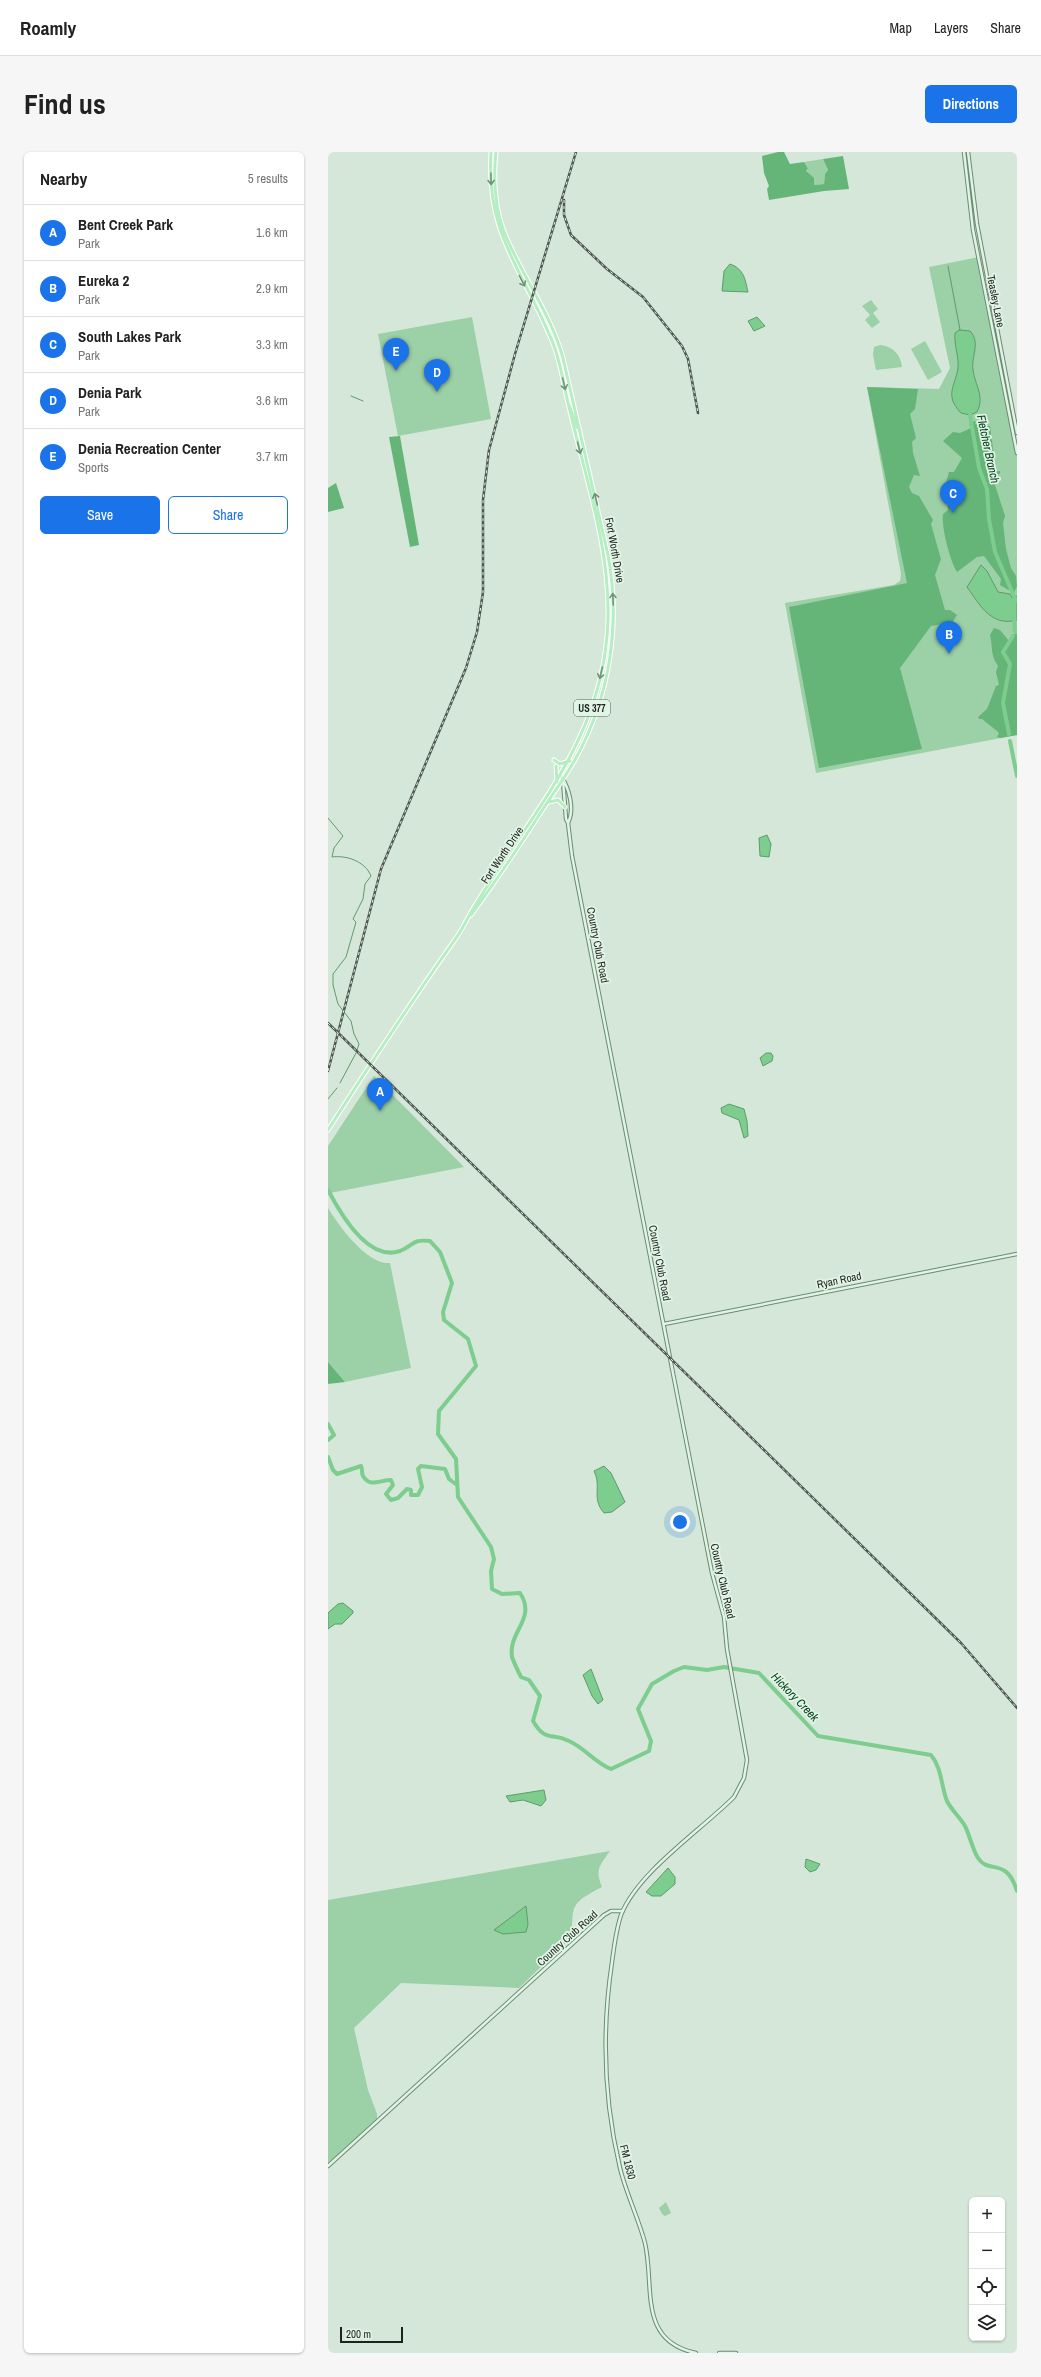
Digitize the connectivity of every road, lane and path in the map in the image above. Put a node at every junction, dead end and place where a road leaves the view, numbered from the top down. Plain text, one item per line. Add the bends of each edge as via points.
1 (491, 152) edge
2 (496, 152) edge
3 (964, 152) edge
4 (968, 152) edge
5 (972, 195) junction
6 (968, 196) junction
7 (500, 216) junction
8 (496, 217) junction
9 (533, 302) junction
10 (546, 315) junction
11 (544, 323) junction
12 (559, 344) junction
13 (568, 404) junction
14 (580, 430) junction
15 (1017, 433) edge
16 (1017, 452) edge
17 (605, 539) junction
18 (600, 540) junction
19 (554, 760) dead end
20 (570, 760) junction
21 (556, 766) dead end
22 (561, 776) junction
23 (563, 780) junction
24 (557, 782) junction
25 (548, 803) junction
26 (565, 807) junction
27 (568, 823) junction
28 (462, 928) junction
29 (328, 1130) edge
30 (1017, 1254) edge
31 (664, 1324) junction
32 (615, 1910) junction
33 (623, 1911) junction
34 (621, 1917) junction
35 (328, 2166) edge
36 (696, 2353) edge
37 (719, 2353) edge
38 (736, 2353) edge

1 -> 8 main road, Fort Worth Drive / US 377 via 491,181
2 - 7 main road, Fort Worth Drive / US 377
3 - 6 main road, Teasley Lane
4 - 5 main road, Teasley Lane
5 - 6 main road
5 - 15 main road, Teasley Lane
6 - 16 main road, Teasley Lane
7 - 8 main road
7 - 10 main road, Fort Worth Drive / US 377 via 514,253
8 -> 9 main road, Fort Worth Drive / US 377 via 506,250
9 - 10 main road
9 - 11 main road, Fort Worth Drive / US 377
10 - 12 main road, Fort Worth Drive / US 377
11 - 12 main road via 549,324
11 -> 13 main road, Fort Worth Drive / US 377 via 554,346
12 - 14 main road, Fort Worth Drive / US 377
13 - 14 main road via 572,407
13 -> 18 main road, Fort Worth Drive / US 377
17 -> 14 main road, Fort Worth Drive / US 377
17 - 18 main road
23 -> 17 main road, Fort Worth Drive / US 377 via 590,729 608,668 613,634 613,600 612,575
18 -> 20 main road, Fort Worth Drive / US 377 via 608,598 605,655 590,716
19 - 20 main road via 560,764
20 - 22 main road, Fort Worth Drive / US 377
21 - 24 main road
22 - 23 main road, Country Club Road
22 - 24 main road, Fort Worth Drive / US 377
23 - 25 main road, Fort Worth Drive / US 377
23 - 26 main road, Country Club Road
23 - 27 main road, Country Club Road via 567,785 570,799
24 - 28 main road, Fort Worth Drive / US 377
25 - 26 main road via 558,800
25 - 28 main road, Fort Worth Drive / US 377
26 - 27 main road, Country Club Road
27 - 31 main road, Country Club Road via 572,856
28 - 29 main road, Fort Worth Drive / US 377
30 - 31 main road, Ryan Road
31 - 33 main road, Country Club Road via 712,1573 724,1617 728,1658 746,1758 744,1778 734,1797 643,1881 631,1895
32 - 33 main road, Country Club Road
32 - 34 main road
32 - 35 main road, Country Club Road via 604,1915
33 - 34 main road, FM 1830
34 - 36 main road, FM 1830 via 614,1948 606,2027 607,2078 617,2153 648,2255 654,2322 665,2337 681,2348
37 - 38 main road

